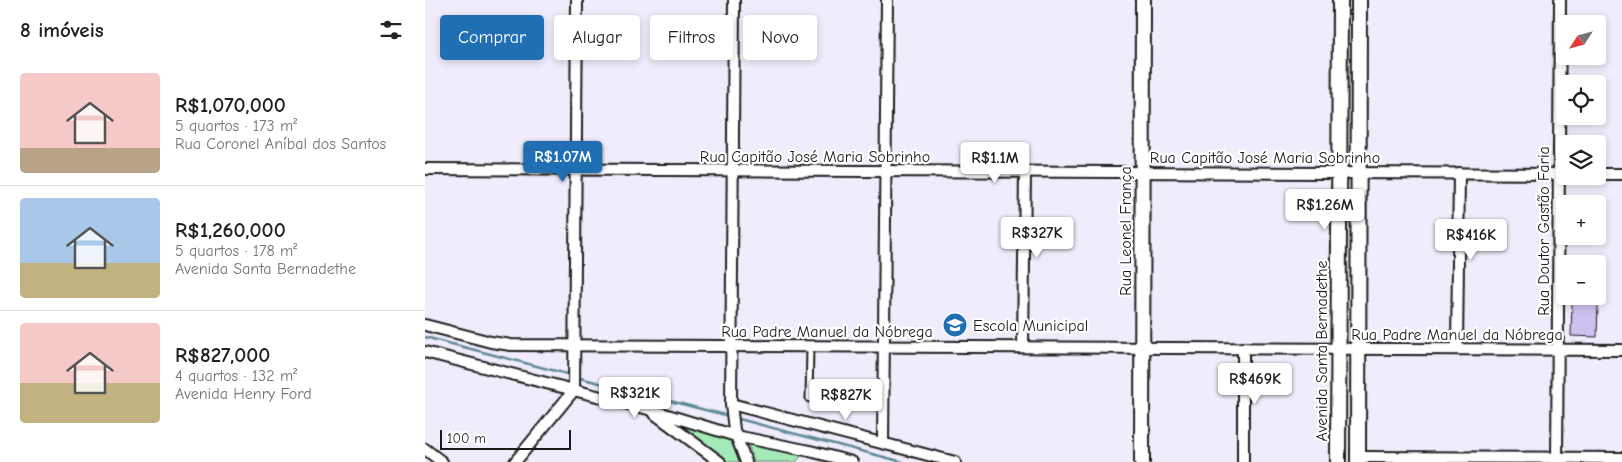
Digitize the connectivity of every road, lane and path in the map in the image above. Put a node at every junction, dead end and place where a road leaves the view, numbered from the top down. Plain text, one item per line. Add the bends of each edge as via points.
1 (577, 0) edge
2 (734, 0) edge
3 (887, 0) edge
4 (1143, 0) edge
5 (1340, 0) edge
6 (1359, 0) edge
7 (1559, 0) edge
8 (1561, 135) edge
9 (425, 169) edge
10 (575, 169) junction
11 (733, 170) junction
12 (885, 171) junction
13 (1025, 172) junction
14 (1143, 172) junction
15 (1339, 173) junction
16 (1359, 173) junction
17 (1459, 173) junction
18 (1556, 174) edge
19 (1606, 174) edge
20 (1622, 174) edge
21 (1562, 185) edge
22 (425, 325) edge
23 (574, 345) junction
24 (731, 346) junction
25 (810, 346) junction
26 (884, 347) junction
27 (1023, 347) junction
28 (1143, 348) junction
29 (1243, 348) junction
30 (1339, 349) junction
31 (1358, 349) junction
32 (1457, 349) junction
33 (1558, 350) junction
34 (1622, 350) edge
35 (425, 352) edge
36 (574, 388) junction
37 (809, 399) dead end
38 (731, 404) junction
39 (648, 409) junction
40 (736, 436) junction
41 (883, 443) junction
42 (425, 449) edge
43 (1622, 458) edge
44 (1358, 459) edge
45 (1557, 460) edge
46 (442, 462) edge
47 (515, 462) edge
48 (720, 462) edge
49 (746, 462) edge
50 (852, 462) edge
51 (955, 462) edge
52 (1142, 462) edge
53 (1243, 462) edge
54 (1339, 462) edge

1 - 10 street
2 - 11 street
3 - 12 street
4 - 14 main road, Rua Leonel França
5 - 15 main road, Avenida Santa Bernadethe
6 - 16 main road
7 - 8 street, Rua Doutor Gastão Faria
9 - 10 street, Rua Capitão José Maria Sobrinho
10 - 11 street, Rua Capitão José Maria Sobrinho
10 - 23 street
11 - 12 street, Rua Capitão José Maria Sobrinho
11 - 24 street
12 - 13 street, Rua Capitão José Maria Sobrinho
12 - 26 street
13 - 14 street, Rua Capitão José Maria Sobrinho
13 - 27 street
14 - 15 street, Rua Capitão José Maria Sobrinho
14 - 28 main road, Rua Leonel França
15 - 16 street, Rua Capitão José Maria Sobrinho
15 - 30 main road, Avenida Santa Bernadethe
16 - 17 street, Rua Capitão José Maria Sobrinho
16 - 31 main road
17 - 18 street, Rua Capitão José Maria Sobrinho
17 - 32 street
19 - 20 street
21 - 33 street, Rua Doutor Gastão Faria
22 - 23 street, Rua Padre Manuel da Nóbrega via 511,345
23 - 24 street, Rua Padre Manuel da Nóbrega
23 - 36 street
24 - 25 street, Rua Padre Manuel da Nóbrega
24 - 38 street
25 - 26 street, Rua Padre Manuel da Nóbrega
25 - 37 lane
26 - 27 street, Rua Padre Manuel da Nóbrega
26 - 41 street
27 - 28 street, Rua Padre Manuel da Nóbrega
28 - 29 street, Rua Padre Manuel da Nóbrega
28 - 52 main road, Rua Leonel França
29 - 30 street, Rua Padre Manuel da Nóbrega
29 - 53 street
30 - 31 street, Rua Padre Manuel da Nóbrega
30 - 54 main road, Avenida Santa Bernadethe
31 - 32 street, Rua Padre Manuel da Nóbrega
31 - 44 main road
32 - 33 street, Rua Padre Manuel da Nóbrega
33 - 34 street, Rua Padre Manuel da Nóbrega
33 - 45 street, Rua Doutor Gastão Faria
35 - 36 street
36 - 39 street
36 - 47 street
38 - 40 street
38 - 41 street
39 - 40 street
39 - 48 street
40 - 49 street
40 - 50 street
41 - 51 street
42 - 46 street
43 - 45 street
44 - 45 street

